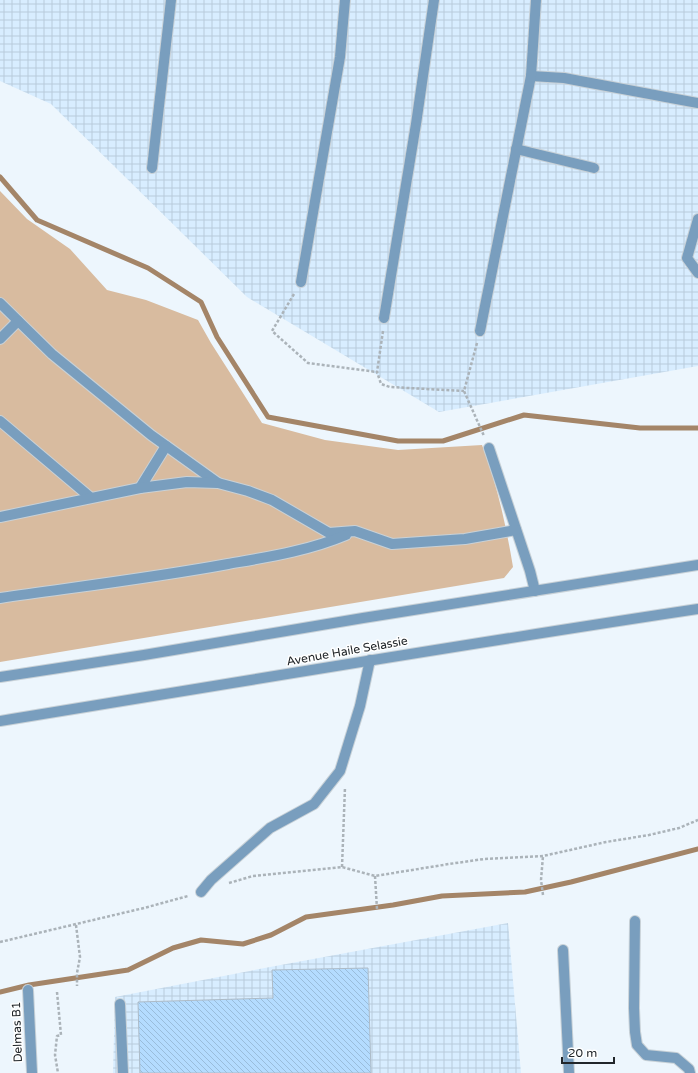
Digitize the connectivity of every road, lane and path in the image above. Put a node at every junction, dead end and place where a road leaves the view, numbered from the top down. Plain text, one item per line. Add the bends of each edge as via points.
1 (171, 0) edge
2 (345, 0) edge
3 (434, 0) edge
4 (536, 0) edge
5 (532, 76) junction
6 (698, 103) edge
7 (516, 149) junction
8 (152, 168) dead end
9 (594, 168) dead end
10 (698, 219) edge
11 (698, 273) edge
12 (302, 282) joint
13 (0, 303) edge
14 (384, 318) joint
15 (18, 321) junction
16 (480, 331) joint
17 (0, 339) edge
18 (377, 372) junction
19 (464, 391) junction
20 (0, 421) edge
21 (166, 446) junction
22 (489, 448) joint
23 (218, 483) junction
24 (140, 488) junction
25 (90, 498) junction
26 (0, 517) edge
27 (516, 530) junction
28 (355, 531) junction
29 (698, 565) edge
30 (535, 591) junction
31 (0, 598) edge
32 (698, 609) edge
33 (370, 660) junction
34 (0, 677) edge
35 (0, 721) edge
36 (346, 780) dead end
37 (698, 820) edge
38 (543, 856) junction
39 (342, 867) junction
40 (375, 876) junction
41 (224, 885) dead end
42 (201, 892) joint
43 (543, 895) dead end
44 (377, 909) dead end
45 (635, 921) dead end
46 (76, 925) junction
47 (0, 942) edge
48 (563, 950) dead end
49 (78, 986) dead end
50 (28, 990) dead end
51 (57, 992) dead end
52 (120, 1004) dead end
53 (32, 1073) edge
54 (58, 1073) edge
55 (123, 1073) edge
56 (569, 1073) edge
57 (690, 1073) edge

1 - 8 street
2 - 12 street via 340,57
3 - 14 street
4 - 5 street
5 - 6 street via 564,78
5 - 7 street
7 - 9 street
7 - 16 street
10 - 11 street via 687,258
12 - 18 path via 272,330 308,363
13 - 15 street
14 - 18 path
15 - 17 street
15 - 21 street via 52,354
16 - 19 path
18 - 19 path via 381,384 390,387
19 - 22 path
20 - 25 street
21 - 23 street
21 - 24 street
22 - 27 street
23 - 24 street via 187,482
23 - 28 street via 272,500 329,533
24 - 25 street
25 - 26 street
27 - 28 street via 465,539 392,544
27 - 30 street
28 - 31 street via 329,542 288,553 196,570
29 - 30 street
30 - 34 street
32 - 33 street, Avenue Haile Selassie
33 - 35 street, Avenue Haile Selassie
33 - 42 street via 360,706 340,771 314,804 270,828
36 - 39 path
37 - 38 path via 679,828 649,835
38 - 40 path via 484,859
38 - 43 path
39 - 40 path
39 - 41 path via 253,876
40 - 44 path
42 - 46 path
45 - 57 street via 634,1008 638,1045 646,1055 676,1058
46 - 47 path
46 - 49 path via 80,956
48 - 56 street
50 - 53 street, Delmas B1
51 - 54 path via 61,1035 57,1036 55,1055
52 - 55 street

